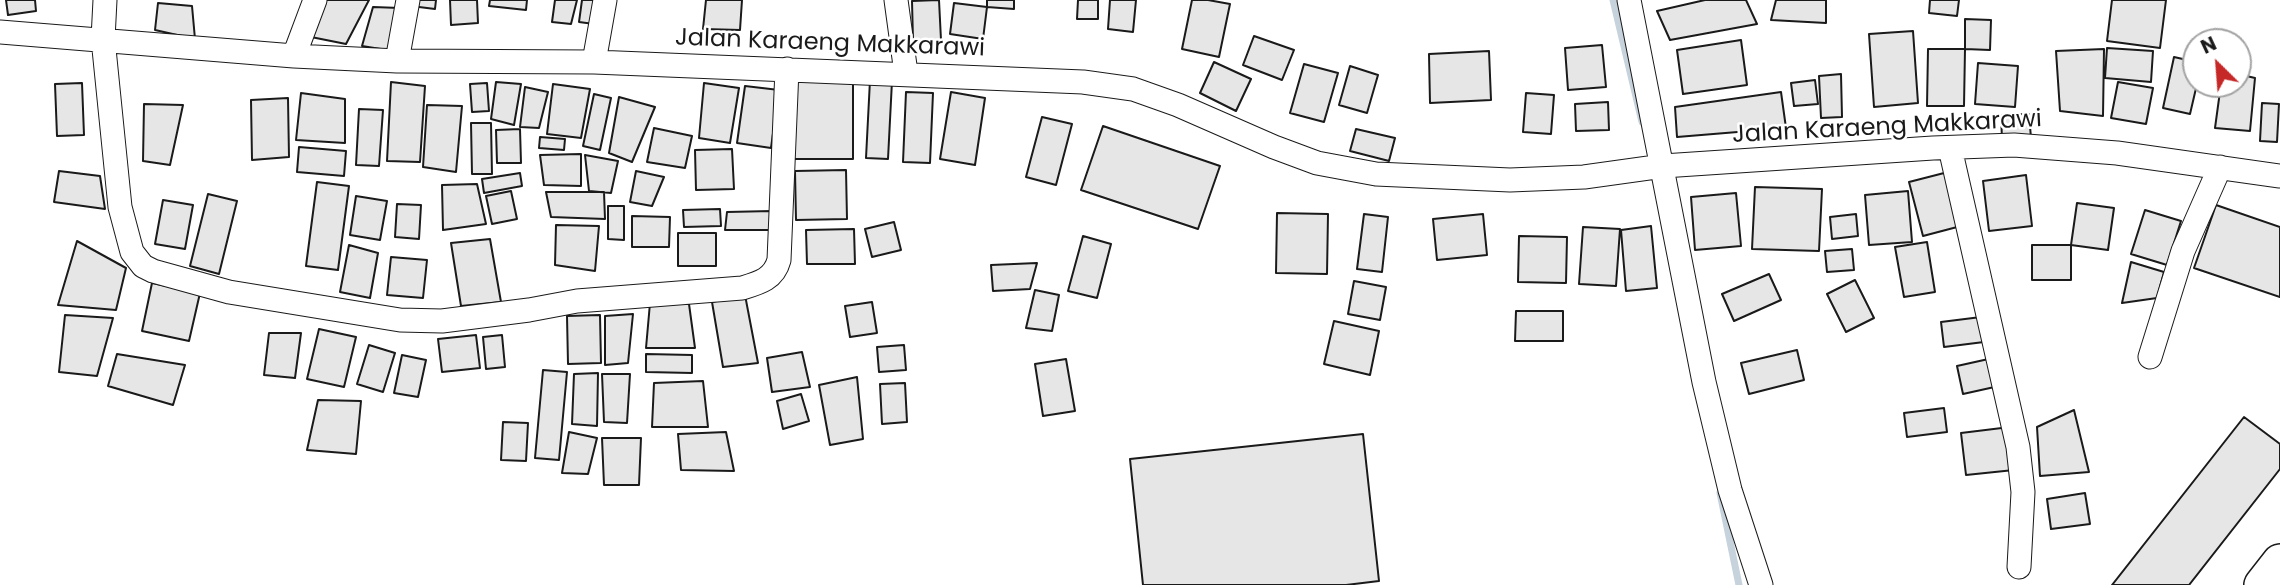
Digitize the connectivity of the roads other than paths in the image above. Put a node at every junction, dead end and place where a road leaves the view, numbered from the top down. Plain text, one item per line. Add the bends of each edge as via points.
1 (105, 0) edge
2 (315, 0) edge
3 (408, 0) edge
4 (606, 0) edge
5 (896, 0) edge
6 (1629, 0) edge
7 (0, 32) edge
8 (103, 39) junction
9 (294, 56) junction
10 (397, 61) junction
11 (594, 62) junction
12 (787, 69) junction
13 (906, 73) junction
14 (1950, 148) junction
15 (2220, 167) junction
16 (1655, 168) junction
17 (2280, 176) edge
18 (2150, 357) dead end
19 (2280, 562) edge
20 (2019, 567) dead end
21 (1761, 585) edge
22 (2262, 585) edge

1 - 8 street
2 - 9 street
3 - 10 street
4 - 11 street
5 - 13 street
6 - 16 street
7 - 8 street, Jalan Karaeng Makkarawi
8 - 9 street, Jalan Karaeng Makkarawi
8 - 12 street via 120,207 132,252 143,266 229,292 400,320 442,320 760,283 776,270 779,260
9 - 10 street, Jalan Karaeng Makkarawi
10 - 11 street, Jalan Karaeng Makkarawi
11 - 12 street, Jalan Karaeng Makkarawi
12 - 13 street, Jalan Karaeng Makkarawi
13 - 16 street, Jalan Karaeng Makkarawi via 1133,89 1274,148 1348,170 1510,180
14 - 15 street, Jalan Karaeng Makkarawi via 2046,146
14 - 16 street, Jalan Karaeng Makkarawi
14 - 20 street via 2018,447 2023,492
15 - 17 street, Jalan Karaeng Makkarawi
15 - 18 street via 2183,251
16 - 21 street via 1730,490
19 - 22 main road

